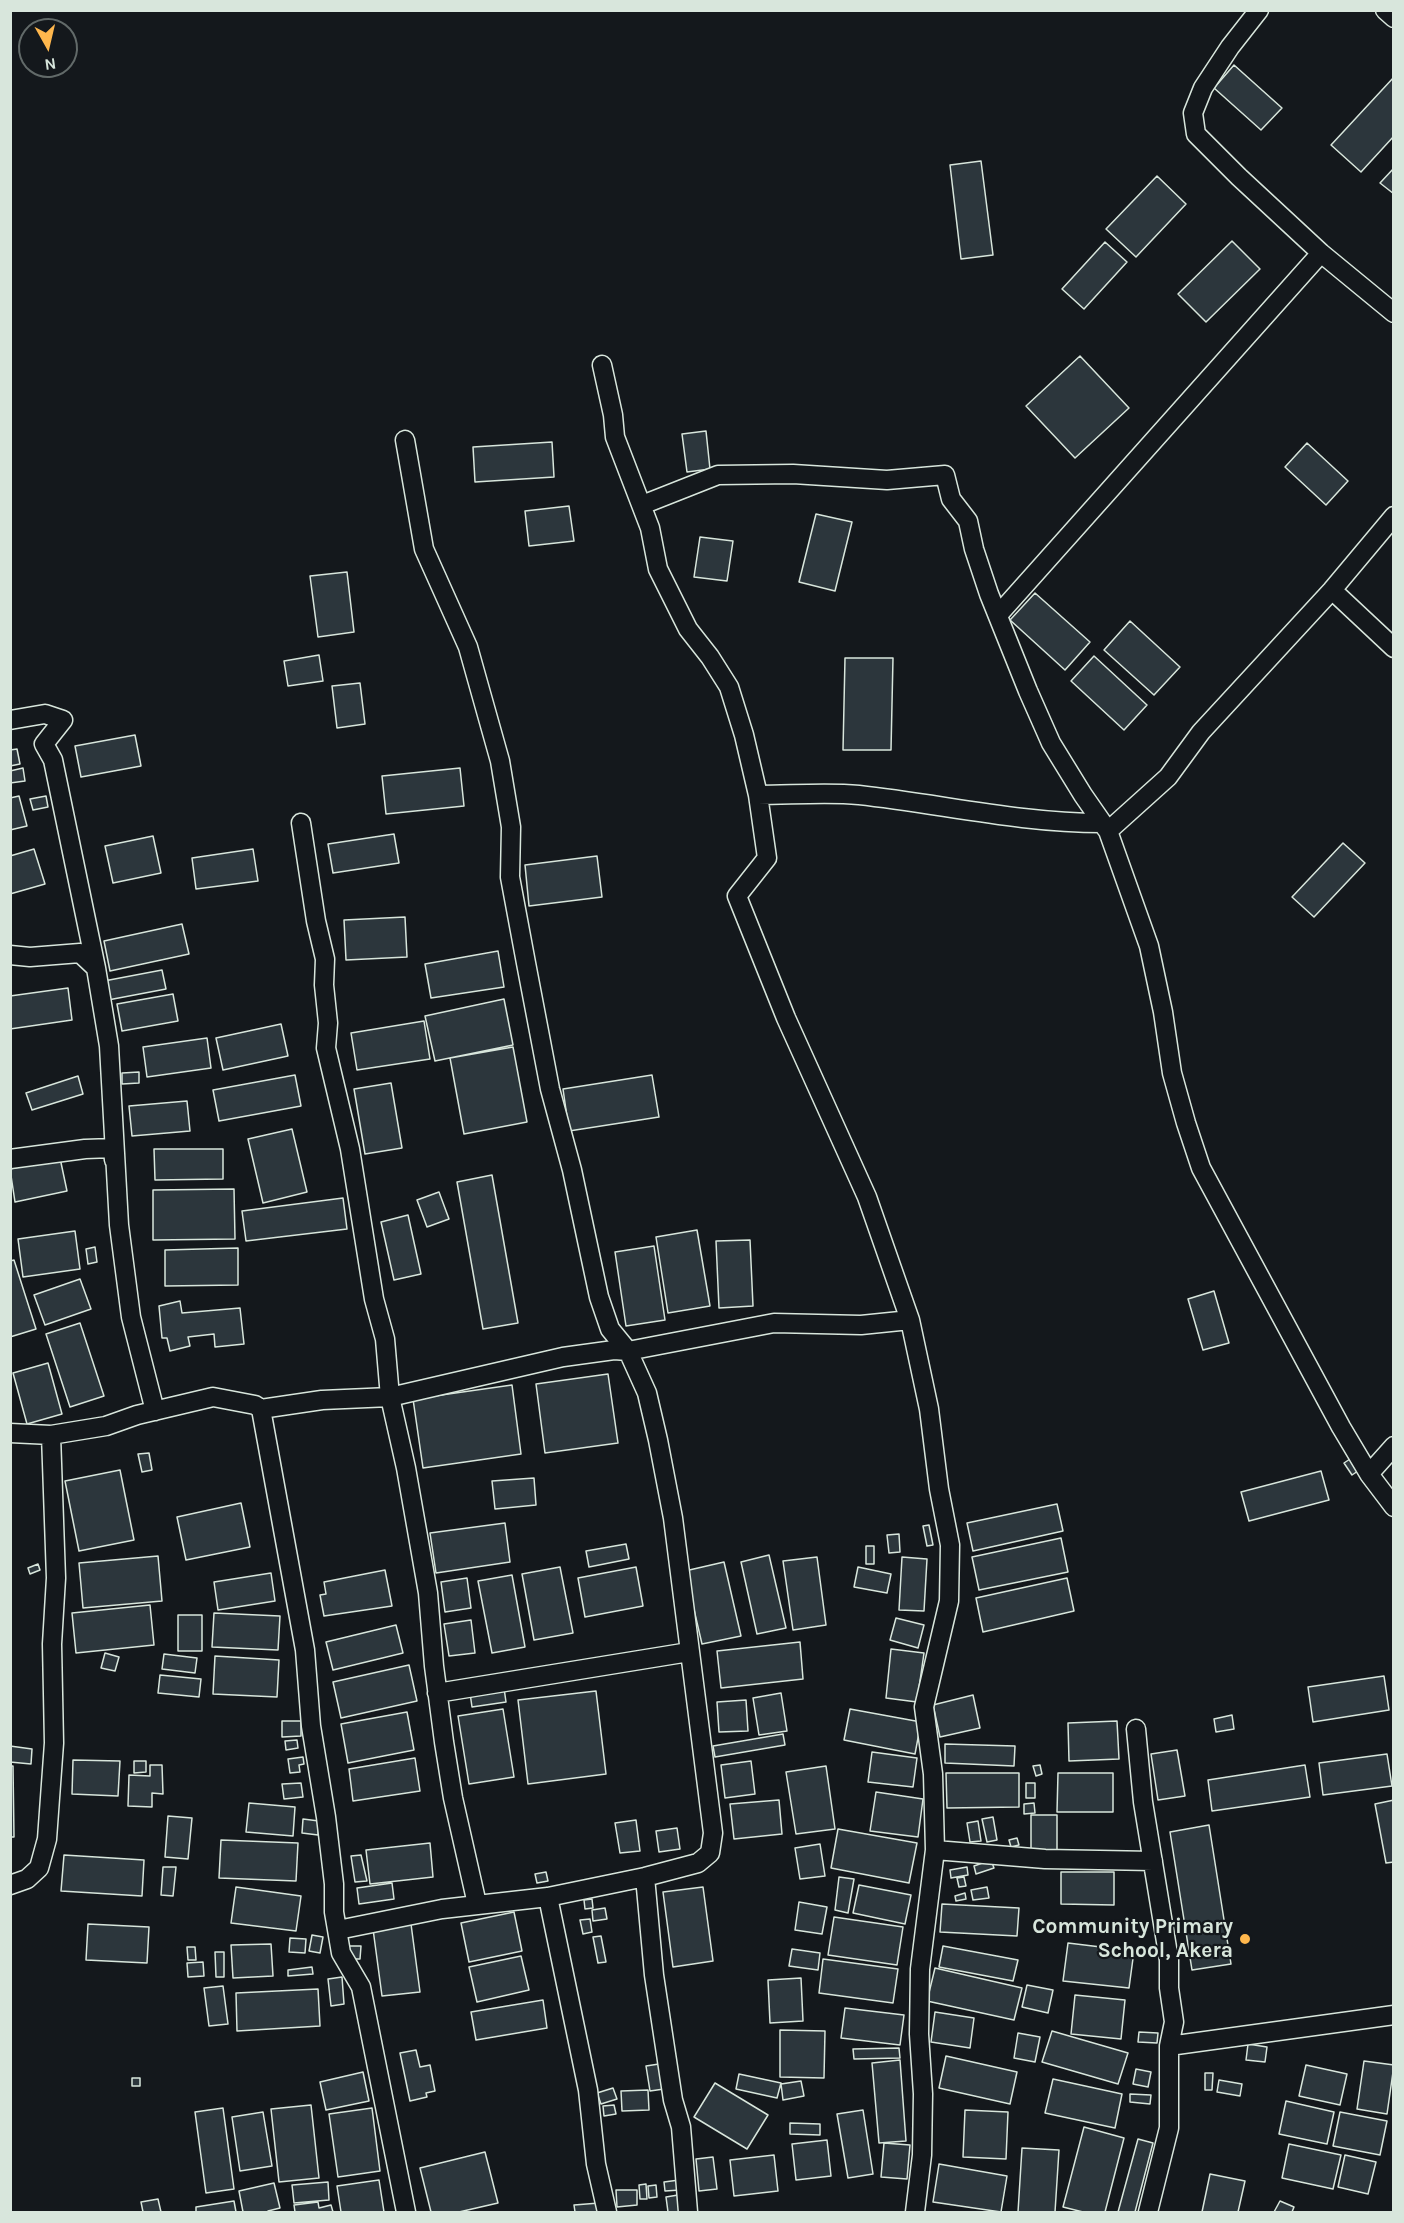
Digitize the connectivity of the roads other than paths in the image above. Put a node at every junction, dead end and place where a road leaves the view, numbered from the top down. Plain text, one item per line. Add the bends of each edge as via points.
1 (1259, 10) edge
2 (1384, 10) edge
3 (1394, 18) edge
4 (1321, 253) junction
5 (1394, 313) edge
6 (602, 365) dead end
7 (405, 440) dead end
8 (642, 504) junction
9 (1394, 516) edge
10 (1332, 590) junction
11 (998, 615) junction
12 (1394, 648) edge
13 (10, 720) edge
14 (758, 795) junction
15 (301, 823) dead end
16 (1108, 831) junction
17 (10, 955) edge
18 (96, 968) junction
19 (10, 1159) edge
20 (116, 1171) junction
21 (910, 1320) junction
22 (628, 1351) junction
23 (390, 1398) junction
24 (261, 1409) junction
25 (155, 1412) junction
26 (10, 1433) edge
27 (51, 1435) junction
28 (1394, 1446) edge
29 (1369, 1474) junction
30 (1394, 1507) edge
31 (689, 1652) junction
32 (437, 1693) junction
33 (1136, 1729) dead end
34 (935, 1850) junction
35 (1154, 1861) junction
36 (645, 1877) junction
37 (10, 1885) edge
38 (548, 1897) junction
39 (477, 1904) junction
40 (338, 1930) junction
41 (1394, 2015) edge
42 (1169, 2046) junction
43 (406, 2212) edge
44 (607, 2212) edge
45 (688, 2212) edge
46 (915, 2212) edge
47 (1148, 2212) edge

1 - 4 street via 1203,88 1193,113 1196,134
2 - 3 street
4 - 5 street
4 - 11 street
6 - 8 street via 615,437
7 - 22 street via 424,549 468,647 500,760 511,827 510,877 550,1089 599,1297 610,1329
8 - 11 street via 718,475 793,474 887,480 945,476 951,499 968,520 974,549
8 - 14 street via 657,569 688,630 729,687
9 - 10 street
10 - 12 street
10 - 16 street via 1201,732 1168,777
11 - 16 street via 1052,743
13 - 18 street via 45,714 63,720 44,744 53,760
14 - 16 street via 858,795 1004,817 1102,823
14 - 21 street via 767,858 737,896 786,1018 867,1197
15 - 23 street via 325,959 326,1048 350,1149 374,1299 385,1339
16 - 29 street via 1149,946 1172,1072 1201,1168
17 - 18 street via 80,953
18 - 20 street via 109,1046
19 - 20 street via 113,1148
20 - 25 street via 131,1317
21 - 22 street via 861,1325 774,1323
21 - 34 street via 929,1409 950,1545 949,1601 924,1707 933,1774
22 - 23 street via 563,1357
22 - 31 street via 647,1393 658,1440 673,1518
23 - 24 street via 322,1400
23 - 32 street via 428,1593
24 - 25 street via 213,1397
24 - 40 street via 305,1650
25 - 27 street via 106,1426
26 - 27 street
27 - 37 street via 56,1578 51,1644 54,1743 47,1839 39,1868 27,1879
28 - 29 street
29 - 30 street
31 - 32 street
31 - 36 street via 711,1811 710,1853 698,1863
32 - 39 street via 453,1798
33 - 35 street
34 - 35 street via 1045,1859
34 - 46 street via 920,1970 922,2155
35 - 42 street via 1169,1960 1174,2022
36 - 38 street
36 - 45 street via 654,1975 673,2100 681,2127
38 - 39 street
38 - 44 street via 588,2090 596,2164
39 - 40 street
40 - 43 street via 345,1962 361,1987
41 - 42 street
42 - 47 street via 1169,2128

